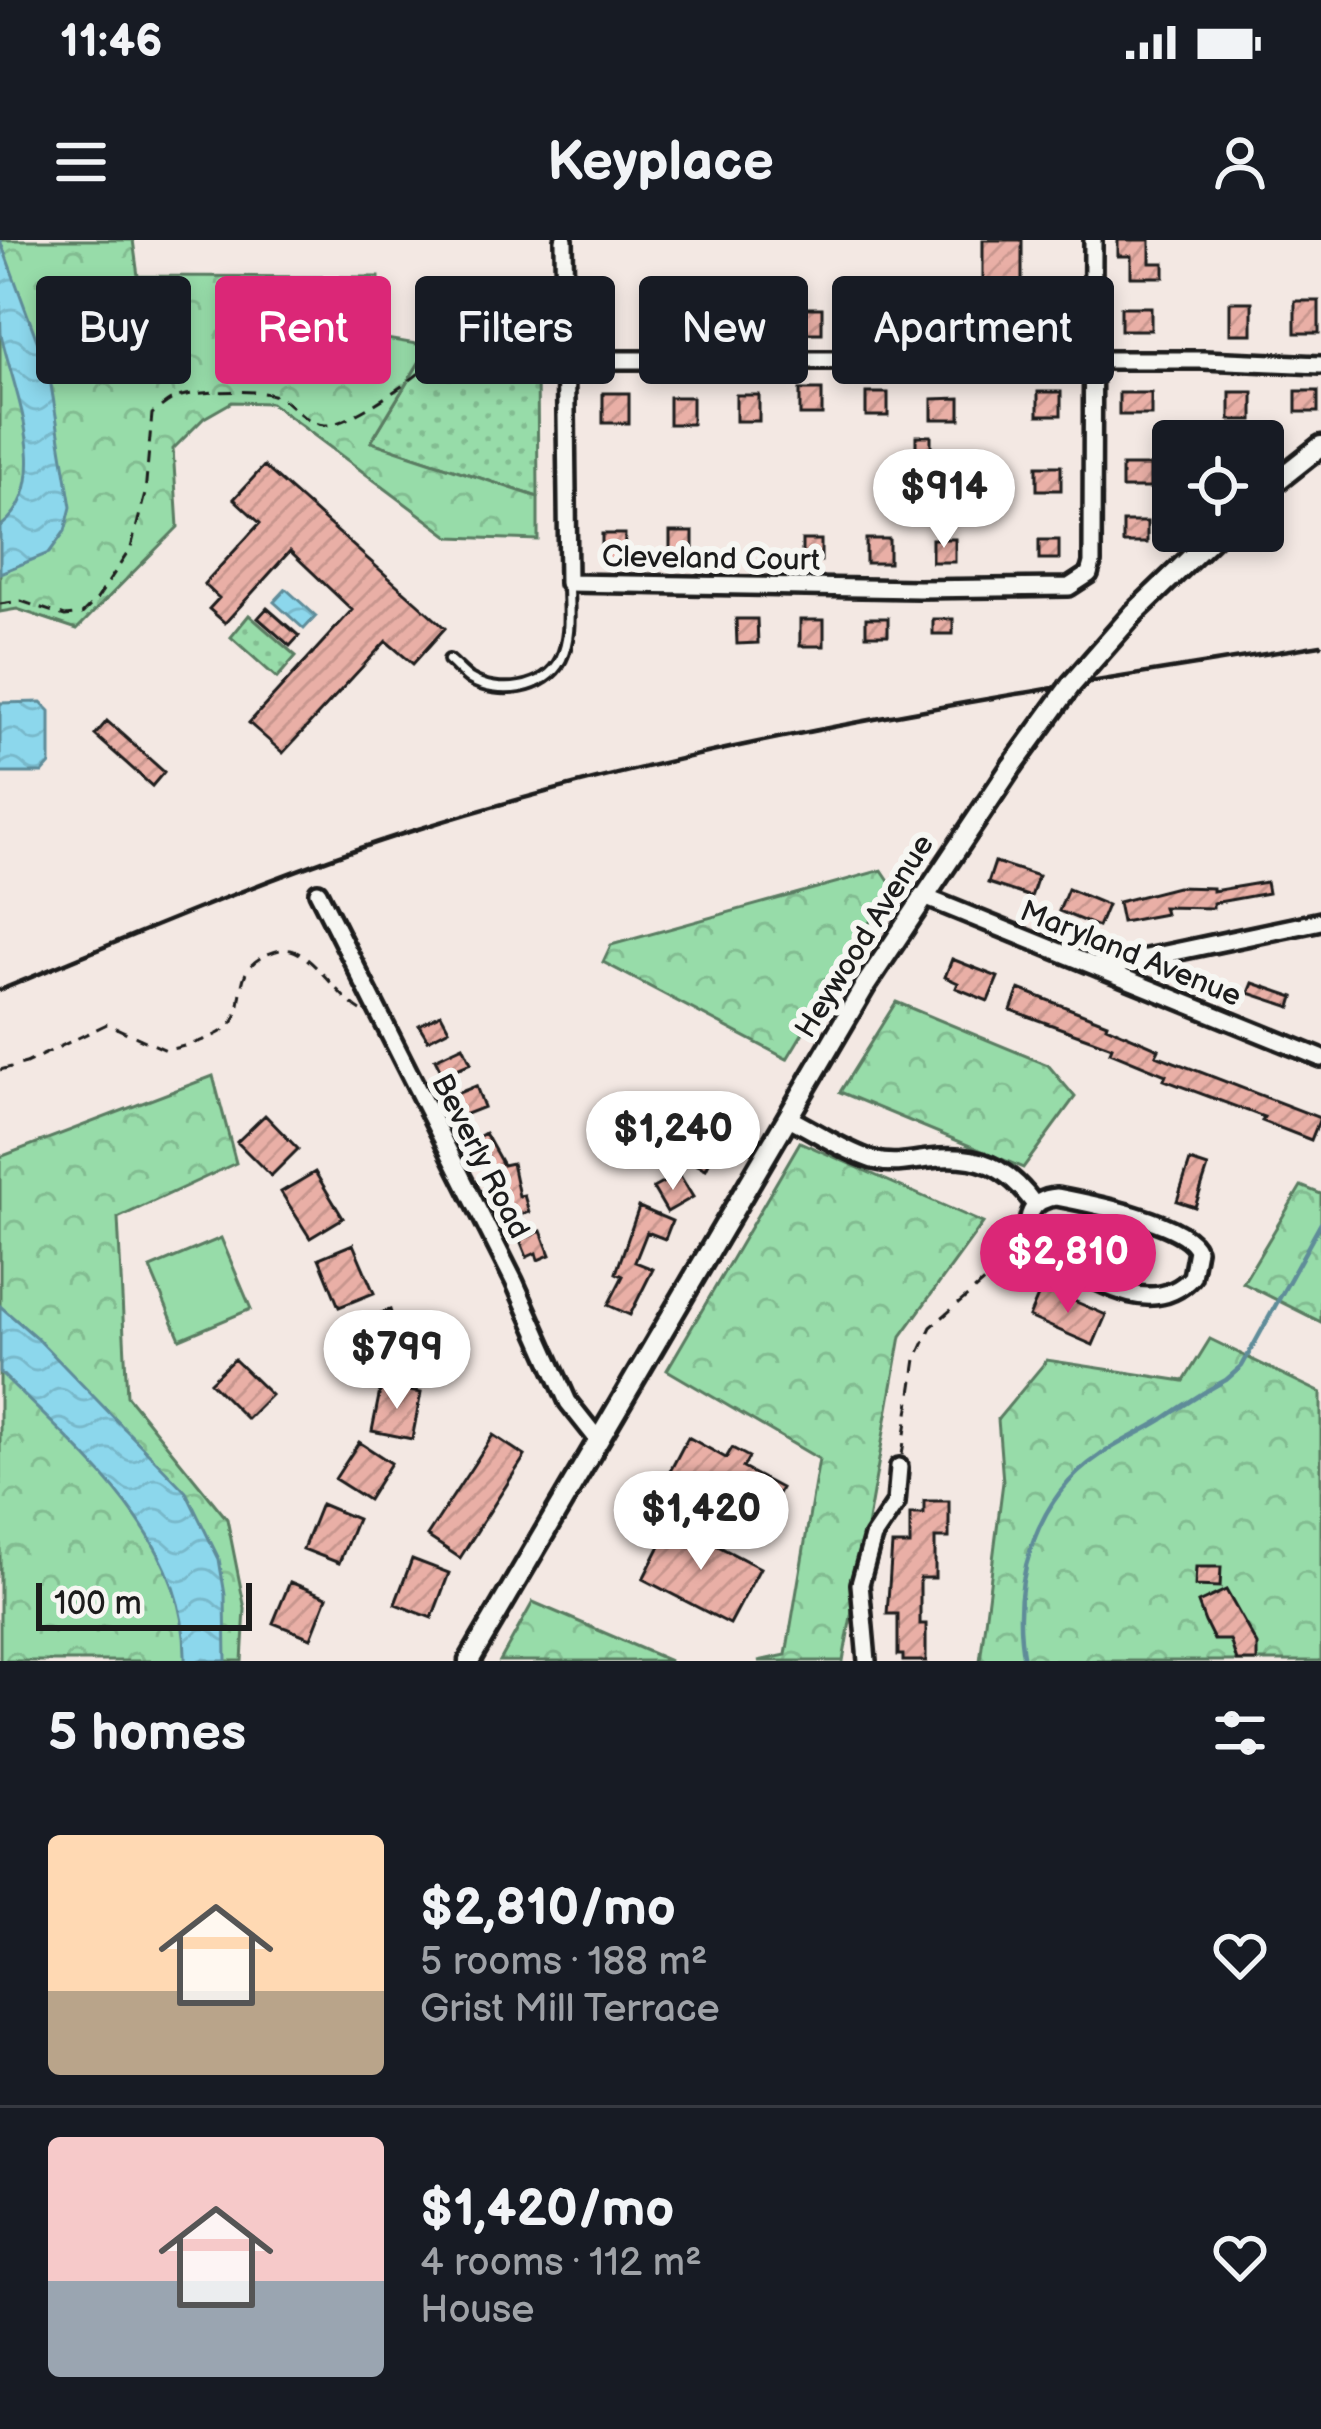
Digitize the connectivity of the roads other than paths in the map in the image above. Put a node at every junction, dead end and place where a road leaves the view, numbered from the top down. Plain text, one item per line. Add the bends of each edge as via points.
1 (564, 240) edge
2 (1093, 240) edge
3 (564, 276) edge
4 (1093, 276) edge
5 (832, 359) edge
6 (615, 360) edge
7 (1114, 360) edge
8 (1321, 365) edge
9 (564, 384) edge
10 (1093, 384) edge
11 (1321, 446) edge
12 (1284, 475) edge
13 (1197, 552) edge
14 (568, 583) junction
15 (449, 660) dead end
16 (318, 892) dead end
17 (922, 896) junction
18 (1321, 921) edge
19 (1096, 969) junction
20 (1321, 1058) edge
21 (787, 1118) junction
22 (1035, 1204) junction
23 (598, 1441) junction
24 (899, 1467) road end
25 (469, 1661) edge
26 (867, 1661) edge

1 - 3 street
2 - 4 street
5 - 6 street
7 - 8 street
9 - 14 street
10 - 14 street, Cleveland Court via 1092,563 1085,579 1070,586
11 - 12 street
13 - 17 street, Heywood Avenue, bridge via 1071,686
14 - 15 lane via 560,663 534,684 504,689 472,681
16 - 23 street, Beverly Road via 568,1402
17 - 19 street, Maryland Avenue
17 - 21 street, Heywood Avenue
18 - 19 street
19 - 20 street, Maryland Avenue
21 - 22 street via 871,1160 994,1165
21 - 23 street, Heywood Avenue
22 - 22 street via 1030,1244 1134,1296 1178,1290 1192,1277 1194,1241 1164,1224 1058,1197
23 - 25 street, Heywood Avenue
24 - 26 street via 896,1503 862,1568

